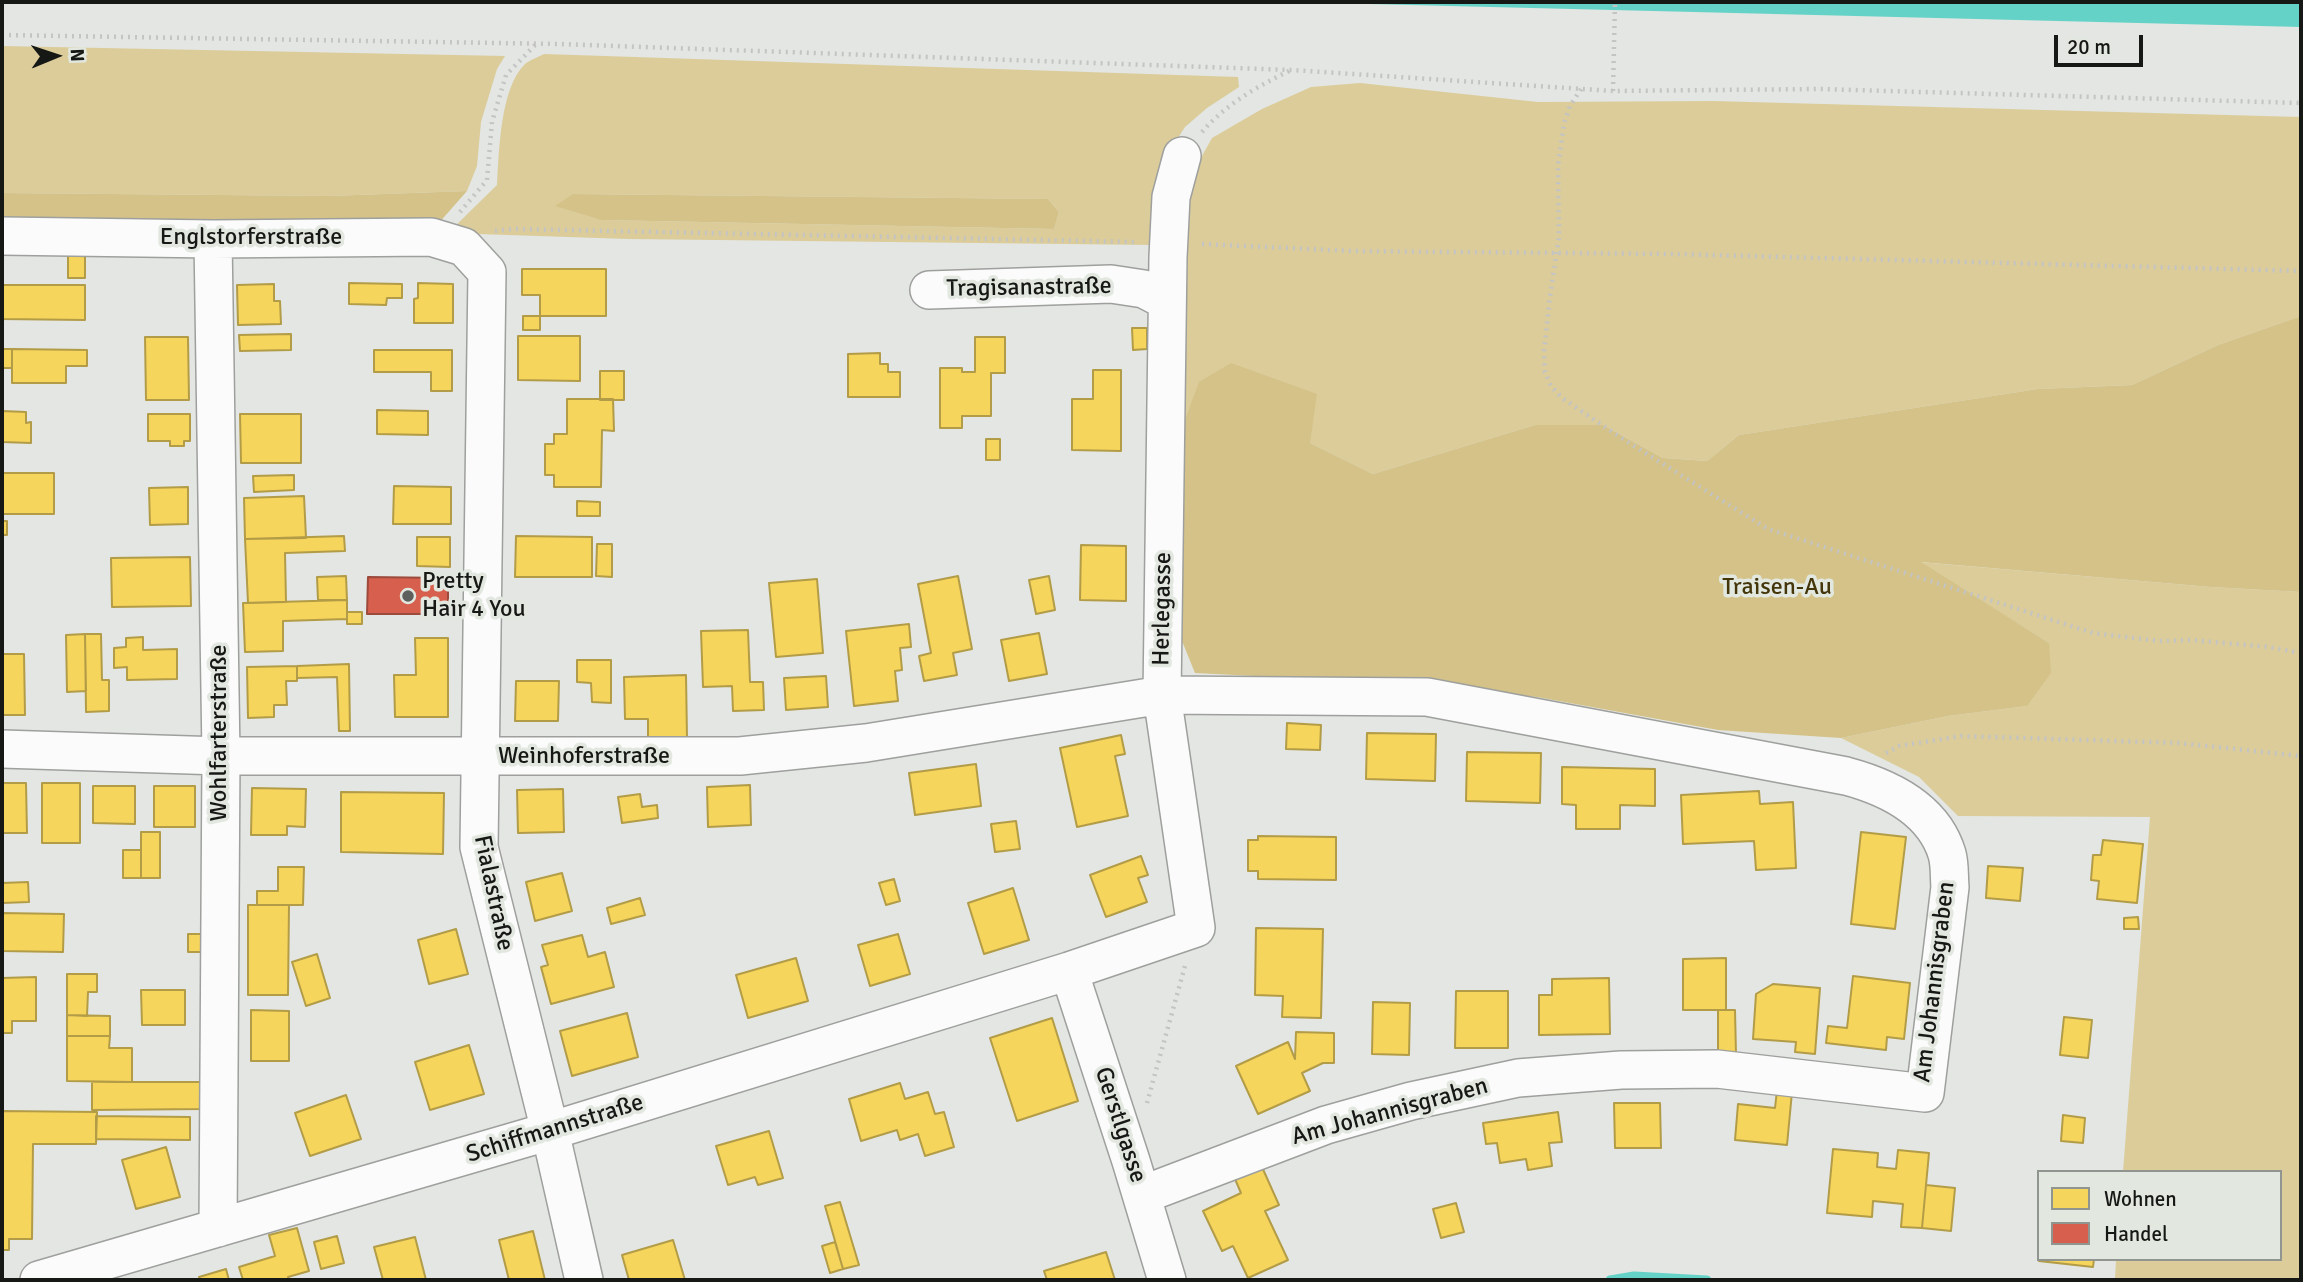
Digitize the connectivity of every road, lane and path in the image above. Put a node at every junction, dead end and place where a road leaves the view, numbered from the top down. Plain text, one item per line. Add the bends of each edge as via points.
1 (1615, 2) edge
2 (2, 35) edge
3 (536, 44) junction
4 (1292, 70) junction
5 (1581, 89) junction
6 (1613, 91) junction
7 (2301, 103) edge
8 (1182, 156) joint
9 (486, 232) dead end
10 (2, 236) edge
11 (431, 237) junction
12 (213, 239) junction
13 (1169, 243) junction
14 (1558, 253) junction
15 (2301, 271) edge
16 (487, 272) joint
17 (929, 290) dead end
18 (1167, 301) junction
19 (2301, 653) edge
20 (1163, 695) junction
21 (2, 749) edge
22 (221, 756) junction
23 (478, 757) junction
24 (2301, 757) edge
25 (1846, 776) junction
26 (1196, 928) junction
27 (1069, 971) junction
28 (1146, 1109) dead end
29 (550, 1131) junction
30 (1142, 1195) junction
31 (219, 1228) junction
32 (39, 1280) edge
33 (584, 1280) edge
34 (1167, 1280) edge

1 - 6 path
2 - 3 path
3 - 4 path
3 - 11 path via 506,75 492,122 487,180 465,208
4 - 5 path
4 - 8 path via 1258,86 1215,117
5 - 6 path
5 - 14 path via 1564,123 1558,166
6 - 7 path via 1819,89
8 - 13 street, Herlegasse via 1171,197
9 - 13 path
10 - 12 street, Englstorferstraße
11 - 12 street, Englstorferstraße
11 - 16 street, Englstorferstraße via 464,247
12 - 22 street, Wohlfarterstraße
13 - 14 path
13 - 18 street, Herlegasse
14 - 15 path
14 - 19 path via 1545,352 1551,386 1626,441 1768,529 2094,633
16 - 23 street, Fialastraße
17 - 18 street, Tragisanastraße via 1111,284 1144,289
18 - 20 street, Herlegasse
20 - 23 street, Weinhoferstraße via 866,743 740,757
20 - 25 street, Am Johannisgraben via 1427,698
20 - 26 street, Herlegasse
21 - 22 street, Weinhoferstraße
22 - 23 street, Weinhoferstraße
22 - 31 street, Wohlfarterstraße
23 - 29 street, Fialastraße via 478,847
24 - 25 path via 2178,743 1961,736 1899,746
25 - 30 street, Am Johannisgraben via 1877,785 1919,811 1947,853 1950,887 1925,1093 1717,1069 1518,1078 1326,1125
26 - 27 street
26 - 28 path
27 - 29 street, Schiffmannstraße
27 - 30 street, Gerstlgasse
29 - 31 street, Schiffmannstraße
29 - 33 street, Fialastraße
30 - 34 street, Gerstlgasse
31 - 32 street, Schiffmannstraße

